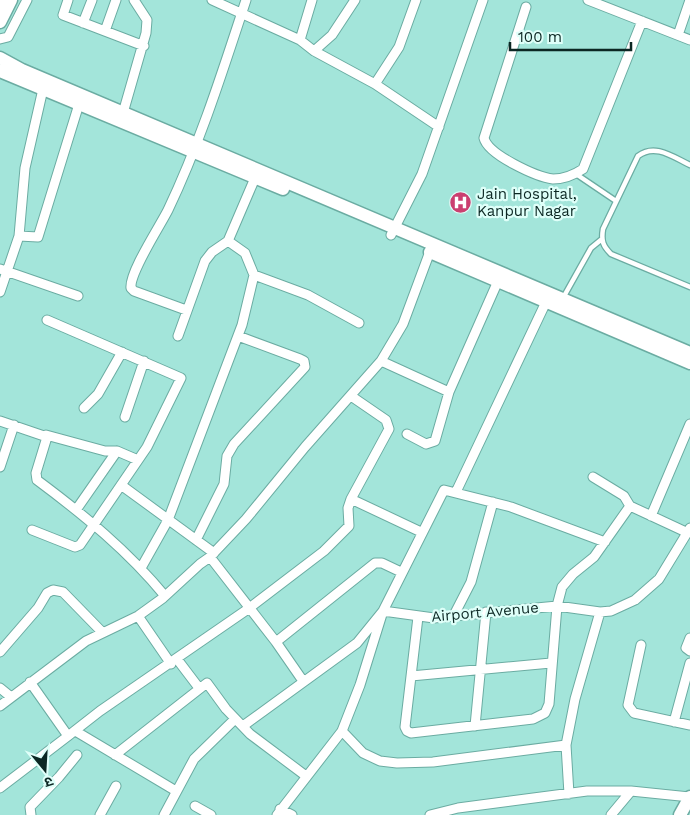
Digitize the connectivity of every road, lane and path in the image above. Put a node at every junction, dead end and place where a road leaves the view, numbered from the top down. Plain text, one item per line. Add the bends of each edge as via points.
1 (2, 0) edge
2 (11, 0) edge
3 (27, 0) edge
4 (68, 0) edge
5 (92, 0) edge
6 (116, 0) edge
7 (134, 0) edge
8 (212, 0) edge
9 (246, 0) edge
10 (312, 0) edge
11 (355, 0) edge
12 (416, 0) edge
13 (483, 0) edge
14 (588, 0) edge
15 (690, 0) edge
16 (0, 4) edge
17 (612, 4) edge
18 (526, 7) dead end
19 (242, 13) junction
20 (642, 21) junction
21 (0, 22) edge
22 (83, 23) junction
23 (105, 32) junction
24 (678, 35) junction
25 (0, 39) edge
26 (300, 40) junction
27 (690, 40) edge
28 (144, 46) junction
29 (314, 51) junction
30 (0, 58) edge
31 (0, 71) edge
32 (375, 84) junction
33 (43, 89) junction
34 (79, 104) junction
35 (123, 112) junction
36 (439, 127) junction
37 (194, 148) junction
38 (690, 165) edge
39 (575, 174) junction
40 (255, 178) junction
41 (616, 201) junction
42 (393, 232) junction
43 (18, 236) junction
44 (602, 239) junction
45 (228, 241) junction
46 (431, 248) junction
47 (4, 270) edge
48 (254, 275) junction
49 (498, 281) junction
50 (690, 288) edge
51 (0, 292) edge
52 (78, 296) dead end
53 (562, 299) junction
54 (546, 302) junction
55 (186, 310) junction
56 (47, 320) dead end
57 (359, 323) dead end
58 (178, 336) dead end
59 (238, 336) junction
60 (122, 352) junction
61 (690, 354) edge
62 (144, 361) junction
63 (381, 361) junction
64 (690, 363) edge
65 (449, 392) junction
66 (351, 396) junction
67 (84, 408) dead end
68 (125, 417) dead end
69 (0, 421) edge
70 (690, 424) edge
71 (14, 425) junction
72 (407, 434) dead end
73 (46, 435) junction
74 (118, 451) junction
75 (138, 460) junction
76 (0, 467) edge
77 (592, 477) dead end
78 (121, 485) junction
79 (456, 492) junction
80 (351, 499) junction
81 (494, 502) junction
82 (630, 506) junction
83 (76, 510) junction
84 (652, 516) junction
85 (168, 520) junction
86 (95, 524) junction
87 (32, 530) dead end
88 (688, 530) edge
89 (421, 532) junction
90 (196, 540) junction
91 (605, 542) junction
92 (212, 555) junction
93 (142, 568) junction
94 (401, 572) junction
95 (165, 596) junction
96 (557, 606) junction
97 (248, 609) junction
98 (383, 611) junction
99 (486, 612) junction
100 (600, 612) junction
101 (138, 616) junction
102 (453, 616) junction
103 (418, 617) junction
104 (102, 632) junction
105 (690, 638) edge
106 (276, 642) junction
107 (641, 645) dead end
108 (690, 651) edge
109 (0, 652) edge
110 (174, 662) junction
111 (551, 663) junction
112 (690, 663) edge
113 (480, 671) junction
114 (411, 676) junction
115 (303, 681) junction
116 (30, 682) junction
117 (0, 688) edge
118 (199, 688) junction
119 (11, 697) junction
120 (0, 706) edge
121 (234, 719) junction
122 (674, 722) junction
123 (690, 725) edge
124 (243, 726) junction
125 (476, 726) junction
126 (342, 731) junction
127 (73, 734) junction
128 (566, 745) junction
129 (77, 755) dead end
130 (115, 755) junction
131 (306, 776) junction
132 (116, 786) dead end
133 (0, 788) edge
134 (176, 791) junction
135 (630, 791) junction
136 (569, 794) junction
137 (690, 797) edge
138 (195, 806) dead end
139 (279, 812) edge
140 (684, 812) edge
141 (32, 815) edge
142 (100, 815) edge
143 (164, 815) edge
144 (211, 815) edge
145 (292, 815) edge
146 (430, 815) edge
147 (611, 815) edge

1 - 16 highway
2 - 21 main road
3 - 25 street via 8,37
4 - 22 street via 63,15
5 - 22 street
6 - 23 street
7 - 28 street via 147,20
8 - 19 street
9 - 19 street
10 - 26 street
11 - 29 street via 332,36
12 - 32 street via 399,48
13 - 36 street
14 - 17 street
15 - 24 street
17 - 20 street
18 - 39 street via 484,138 485,144 520,167 551,179
19 - 26 street
19 - 37 street
20 - 24 street
20 - 39 street via 583,169
22 - 23 street
23 - 28 street
24 - 27 street
26 - 29 street
28 - 35 street
29 - 32 street
30 - 35 main road
31 - 33 main road
32 - 36 street
33 - 34 main road
33 - 43 street via 25,168
34 - 37 main road
34 - 43 street via 38,237
35 - 37 main road
36 - 42 street via 422,174
37 - 40 main road
37 - 42 main road
37 - 55 street via 169,208 130,284 134,291
38 - 41 lane via 656,149 643,152
39 - 41 lane
40 - 42 main road
40 - 45 street
41 - 44 lane via 603,229
42 - 46 main road
43 - 47 street
44 - 50 lane via 611,254
44 - 53 lane via 591,248
45 - 48 street via 244,253
45 - 55 street via 205,261
46 - 49 main road
46 - 53 main road
46 - 63 street via 403,324
47 - 51 street
47 - 52 street
48 - 57 street via 308,295
48 - 59 street
49 - 54 main road
49 - 65 street
53 - 61 main road
54 - 64 main road
54 - 79 street
55 - 58 street
56 - 60 street
59 - 85 street
59 - 90 street via 300,359 305,367 234,444 227,456 224,484
60 - 62 street
60 - 67 street via 103,385
62 - 68 street
62 - 75 street via 181,378
63 - 65 street
63 - 66 street
65 - 72 street via 434,441 426,444
66 - 80 street via 386,420 389,430
66 - 92 street
69 - 71 street
70 - 84 street
71 - 73 street
71 - 76 street
73 - 74 street via 105,451
73 - 83 street via 48,439 36,473 37,480
74 - 75 street
74 - 83 street
75 - 78 street
77 - 82 street via 624,496
78 - 85 street
78 - 86 street
79 - 81 street
79 - 89 street via 444,490 440,493
80 - 89 street
80 - 97 street via 348,508 350,526 344,533
81 - 91 street
81 - 102 street via 471,582
82 - 84 street
82 - 91 street
83 - 86 street
84 - 88 street
85 - 90 street
85 - 93 street
86 - 87 street via 75,547
86 - 93 street
88 - 100 street, Airport Avenue via 667,568 643,594 626,606
89 - 94 street
90 - 92 street
91 - 96 street via 594,557 566,581
92 - 95 street
92 - 97 street
93 - 95 street
94 - 98 street
94 - 106 street via 375,563
95 - 101 street
96 - 99 street, Airport Avenue
96 - 100 street, Airport Avenue
96 - 111 street
97 - 106 street
97 - 110 street
98 - 103 street, Airport Avenue
98 - 115 street via 357,643
98 - 126 street
99 - 102 street, Airport Avenue
99 - 113 street
100 - 128 street via 575,699
101 - 104 street
101 - 110 street
102 - 103 street, Airport Avenue
103 - 114 street
104 - 109 street via 63,592 53,590 47,593
104 - 116 street
105 - 108 street via 686,648
106 - 115 street
107 - 122 street via 628,705 630,710
110 - 118 street
110 - 127 street via 100,711
111 - 113 street
111 - 125 street via 549,704 545,713 533,719
112 - 122 street
113 - 114 street
113 - 125 street
114 - 125 street via 407,731
115 - 124 street
116 - 119 street
116 - 127 street
117 - 119 street
118 - 121 street via 208,684
118 - 130 street
119 - 120 street
121 - 124 street
121 - 134 street via 198,754
122 - 123 street
124 - 131 street
126 - 128 street via 363,753 380,761 397,763 433,762
126 - 131 street
127 - 130 street
127 - 133 street
128 - 136 street
129 - 141 street via 30,807
130 - 134 street
131 - 139 street
132 - 142 street
134 - 143 street
135 - 136 street
135 - 137 street
135 - 147 street
136 - 146 street via 458,808
137 - 140 main road
138 - 144 street
139 - 145 street

